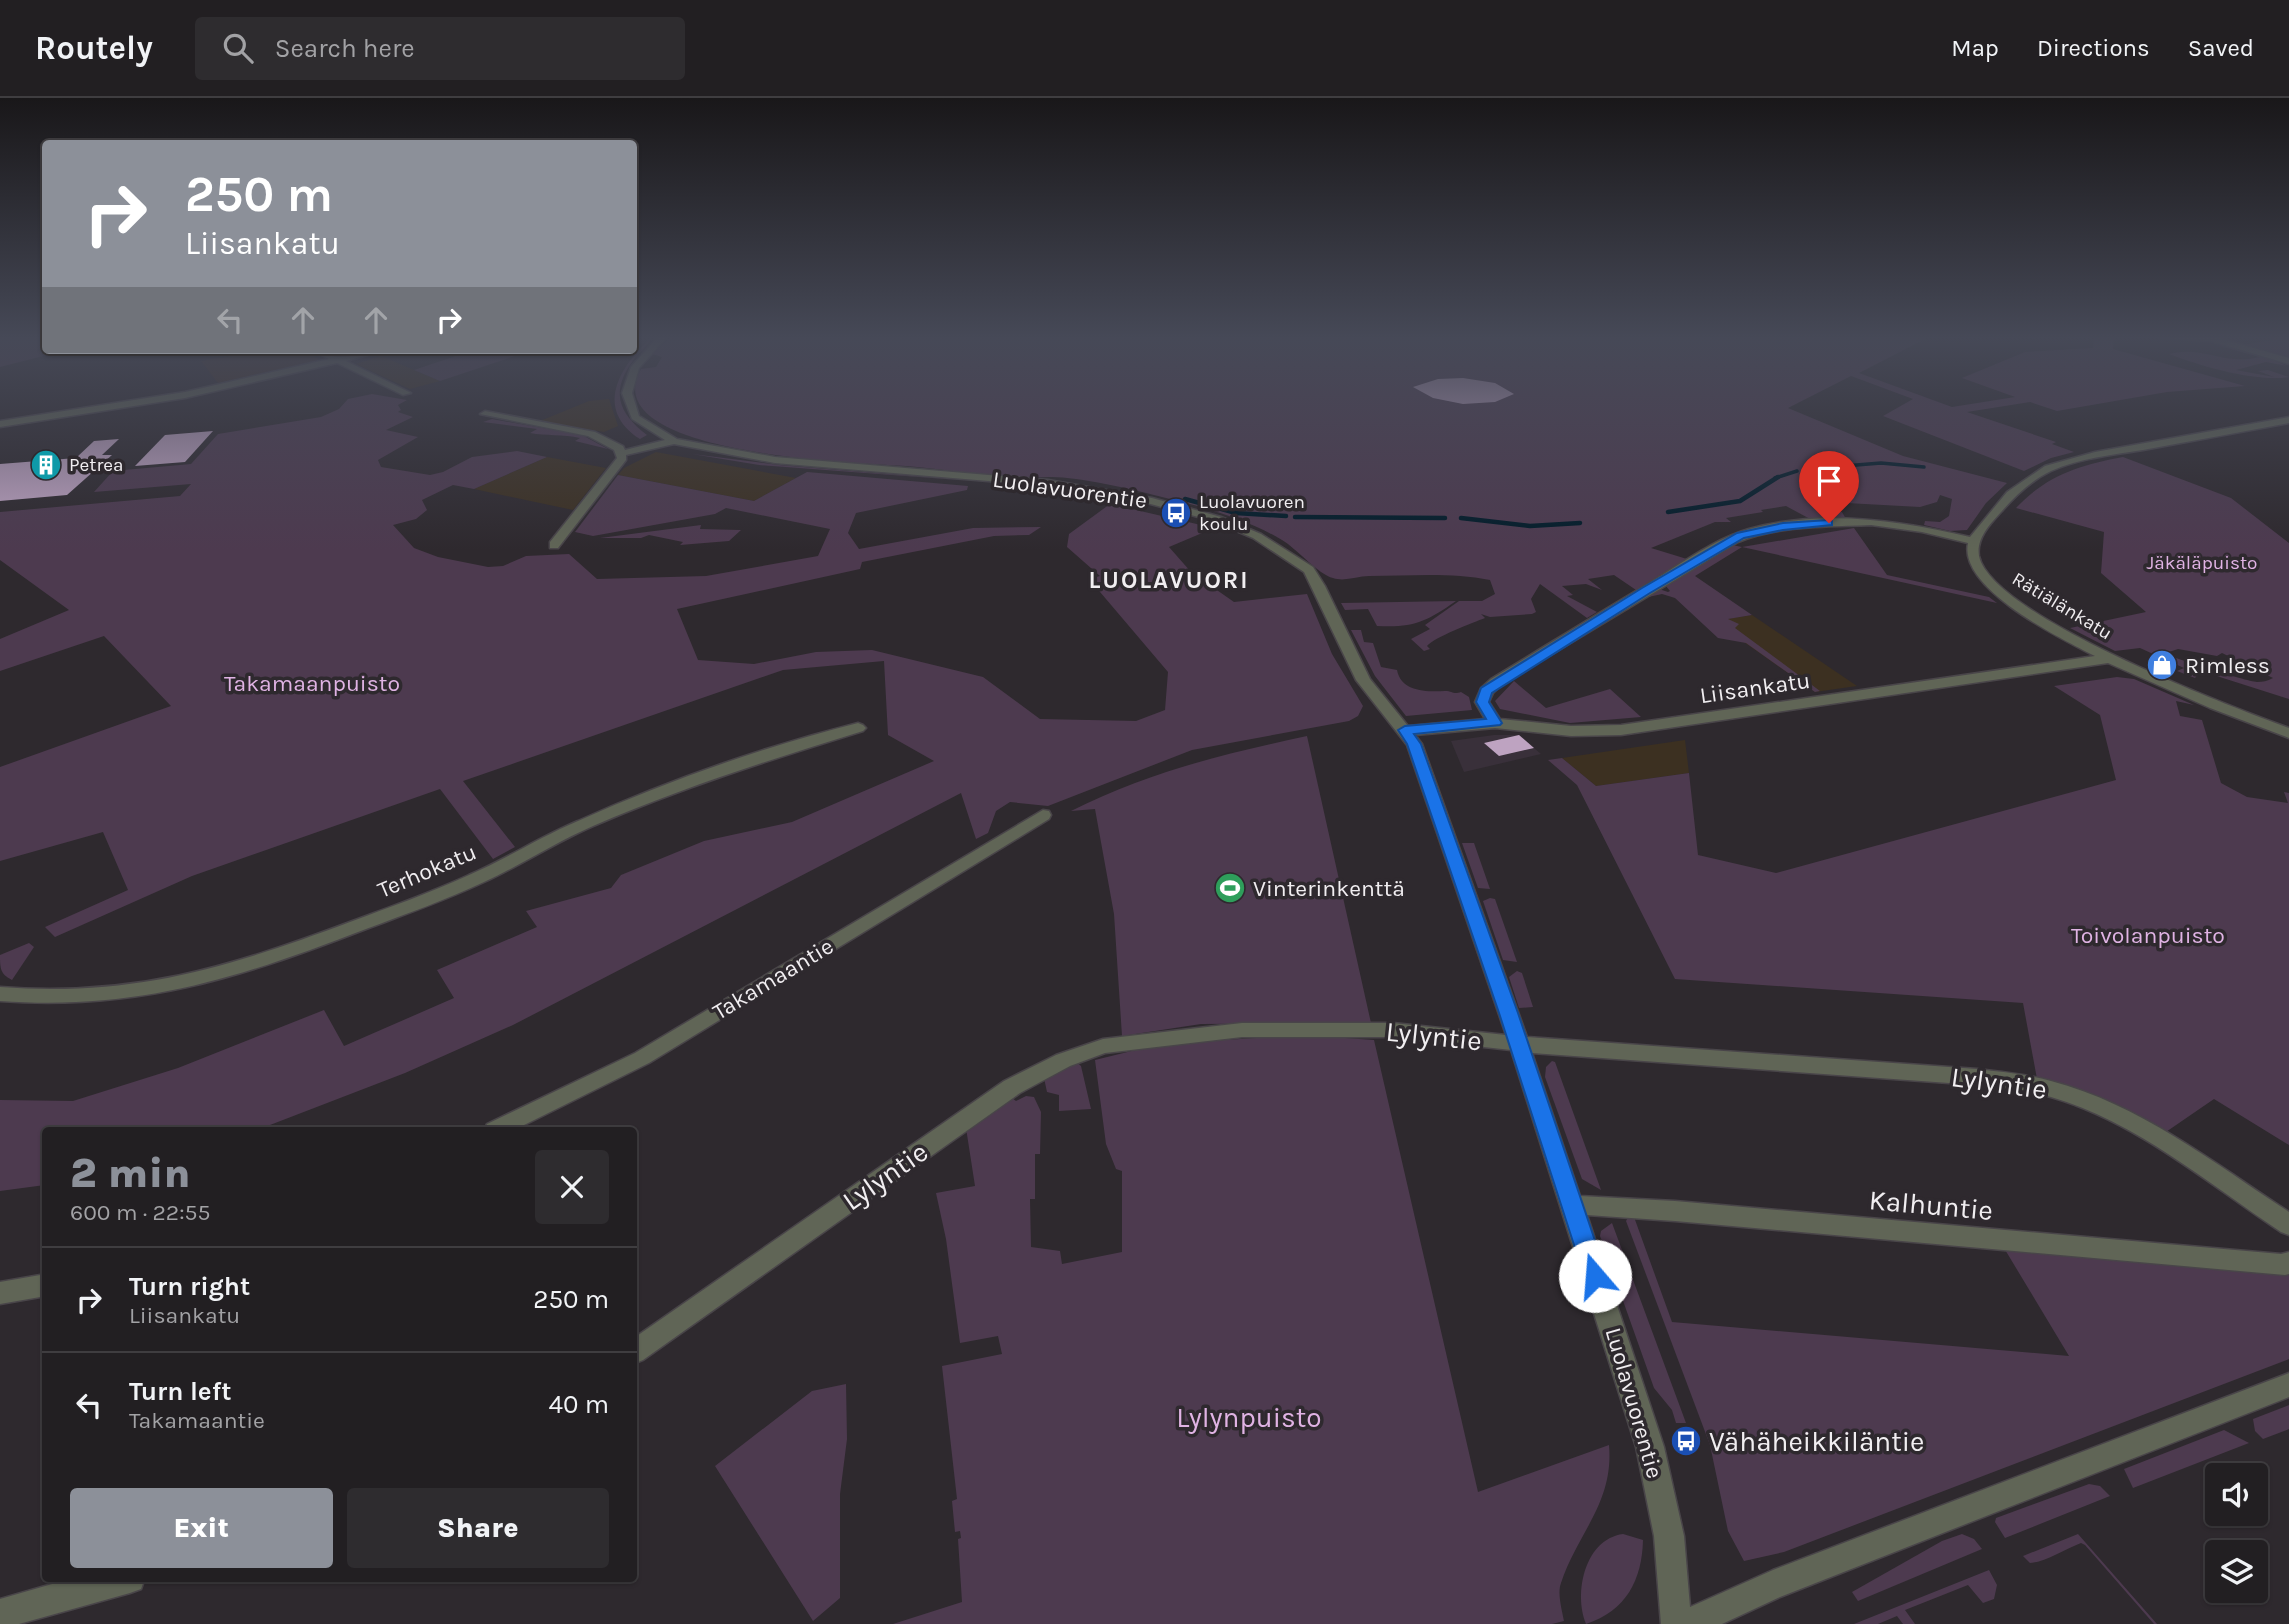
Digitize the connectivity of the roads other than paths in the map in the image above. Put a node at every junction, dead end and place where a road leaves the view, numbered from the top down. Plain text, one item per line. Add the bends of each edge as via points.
1 (108, 407) edge
2 (632, 407) edge
3 (485, 414) dead end
4 (2289, 420) edge
5 (0, 424) edge
6 (669, 438) junction
7 (621, 450) junction
8 (1973, 541) junction
9 (554, 545) dead end
10 (2111, 658) junction
11 (1495, 723) junction
12 (858, 728) dead end
13 (1405, 730) junction
14 (2289, 733) edge
15 (1043, 815) dead end
16 (0, 994) edge
17 (1519, 1044) junction
18 (501, 1127) edge
19 (1572, 1205) junction
20 (2289, 1225) edge
21 (2287, 1264) edge
22 (42, 1286) edge
23 (0, 1293) edge
24 (637, 1350) edge
25 (2289, 1385) edge
26 (116, 1582) edge
27 (0, 1614) edge
28 (1676, 1624) edge
29 (1687, 1624) edge

1 - 5 street
2 - 6 street, Luolavuorentie via 635,417
3 - 7 street via 591,434
4 - 8 street via 2048,468 2004,501
6 - 7 street
6 - 13 street, Luolavuorentie via 775,460 1103,491 1217,519 1273,544 1309,570 1352,662
7 - 9 street via 613,471
8 - 10 street, Rätiälänkatu via 1975,562 1999,592
8 - 11 street via 1871,522 1783,526 1741,536 1496,682 1482,702
10 - 11 street, Liisankatu via 1621,730 1571,731
10 - 14 street, Rätiälänkatu
11 - 13 street, Liisankatu
12 - 16 street, Terhokatu via 738,765 587,822 442,894 238,970 147,992 94,998
13 - 17 street, Luolavuorentie via 1414,744
15 - 18 street, Takamaantie via 642,1058
17 - 19 street, Luolavuorentie
17 - 20 street, Lylyntie via 1977,1077 2059,1091 2127,1121
17 - 24 street, Lylyntie via 1344,1029 1242,1030 1099,1046 1012,1087
19 - 21 street, Kalhuntie
19 - 28 street, Luolavuorentie via 1650,1447 1669,1536
22 - 23 street
25 - 29 street via 1773,1585
26 - 27 street

